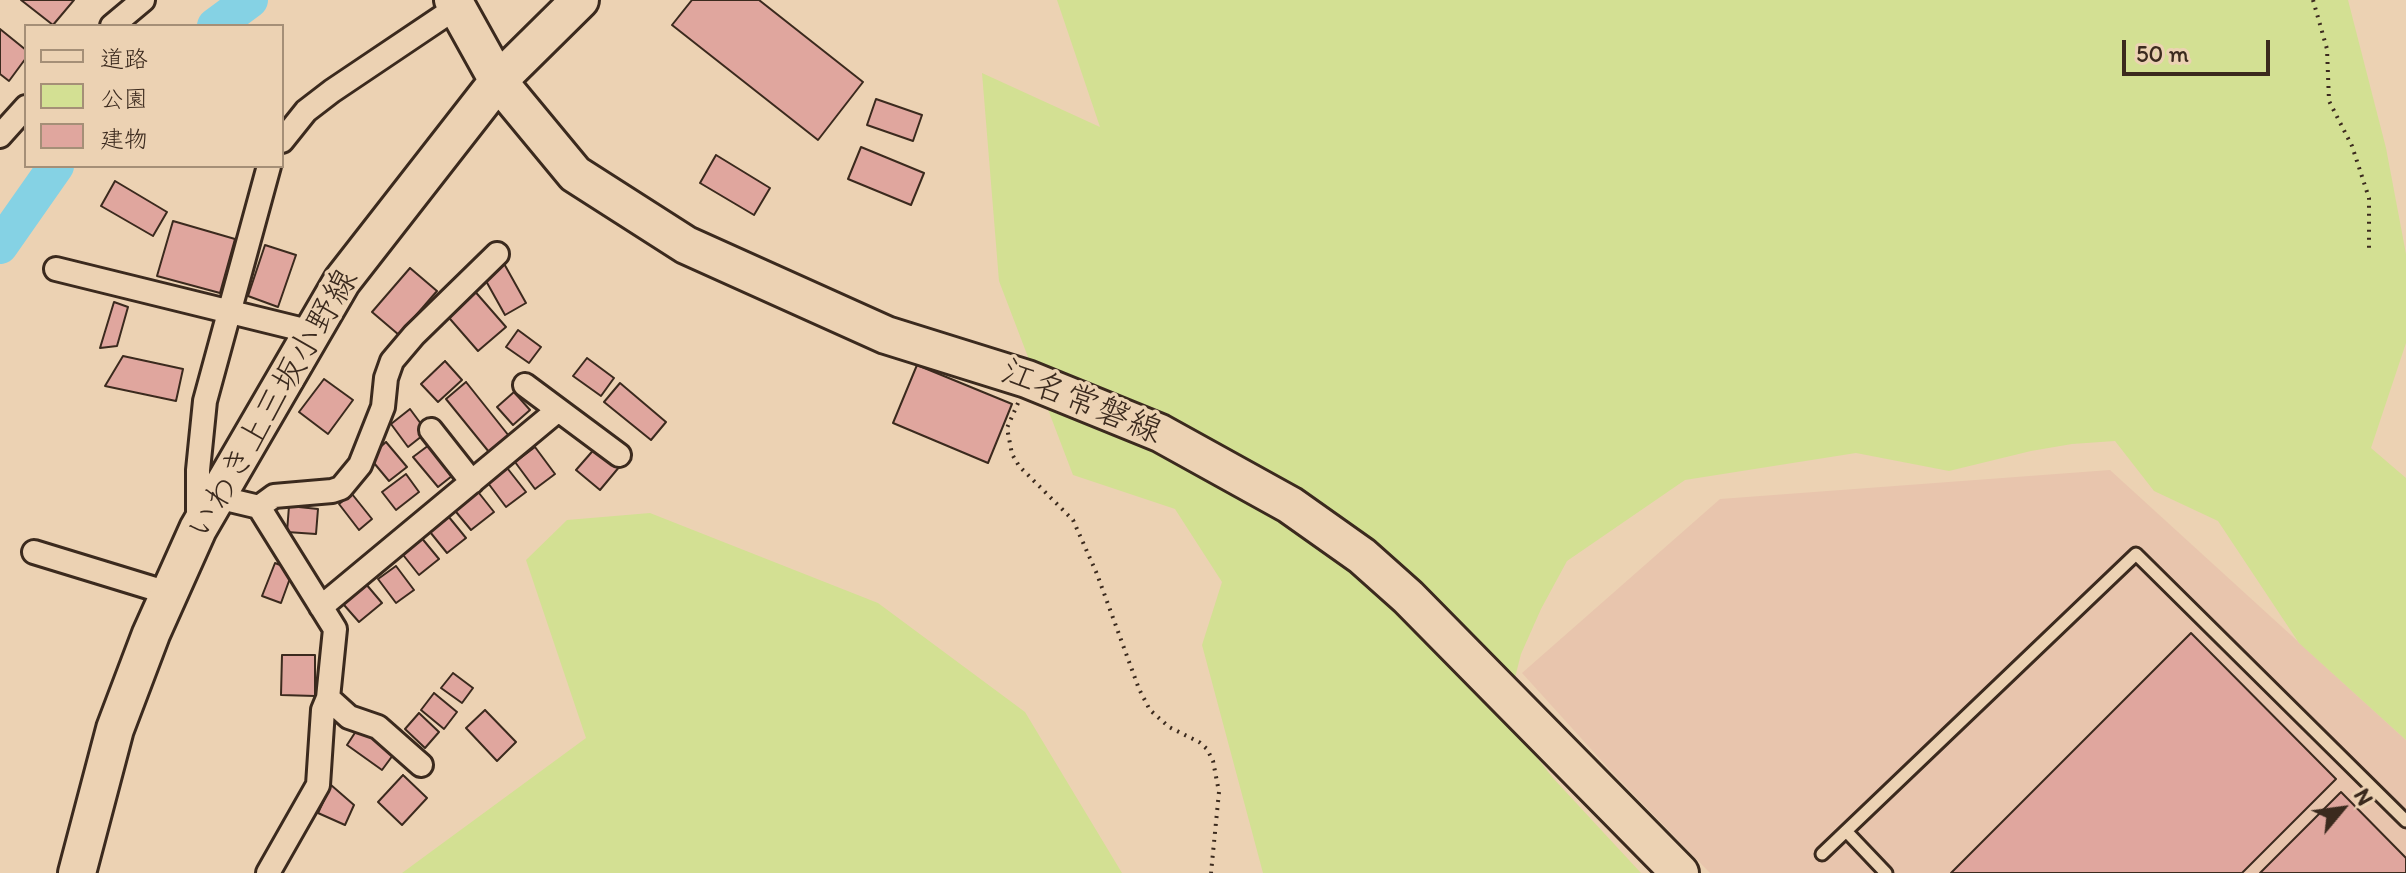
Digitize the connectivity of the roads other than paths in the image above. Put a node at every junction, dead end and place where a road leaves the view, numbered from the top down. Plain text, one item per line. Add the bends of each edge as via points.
1 (143, 0) edge
2 (580, 0) edge
3 (455, 4) edge
4 (114, 24) edge
5 (498, 81) junction
6 (24, 109) edge
7 (0, 136) edge
8 (284, 138) edge
9 (268, 168) edge
10 (497, 254) dead end
11 (56, 269) dead end
12 (230, 312) junction
13 (312, 332) junction
14 (525, 385) dead end
15 (558, 410) junction
16 (431, 430) dead end
17 (619, 455) dead end
18 (472, 482) junction
19 (217, 497) junction
20 (259, 507) junction
21 (198, 529) junction
22 (34, 552) dead end
23 (168, 593) junction
24 (321, 607) junction
25 (328, 698) junction
26 (421, 765) dead end
27 (2406, 821) edge
28 (1846, 831) junction
29 (1822, 854) dead end
30 (77, 873) edge
31 (268, 873) edge
32 (1680, 873) edge
33 (1886, 873) edge

1 - 4 street
2 - 5 main road, いわき上三坂小野線
3 - 5 main road, 江名常磐線
3 - 8 street via 306,111
5 - 13 main road, いわき上三坂小野線 via 342,281
5 - 32 main road, 江名常磐線 via 575,174 686,245 886,335 1027,379 1160,433 1290,505 1362,556 1408,597
6 - 7 street
9 - 12 street
10 - 20 street via 392,361 383,407 360,465 341,488 274,496
11 - 12 street
12 - 13 street
12 - 21 street via 205,401
13 - 19 main road, いわき上三坂小野線
14 - 15 street
15 - 17 street
15 - 18 street
16 - 18 street
18 - 24 street
19 - 20 street
19 - 21 main road, いわき上三坂小野線
20 - 24 street
21 - 23 main road, いわき上三坂小野線
22 - 23 street
23 - 30 main road, いわき上三坂小野線 via 115,729
24 - 25 street via 335,629
25 - 26 street via 349,717 378,727
25 - 31 street via 318,785
27 - 28 lane via 2136,554
28 - 29 lane
28 - 33 lane

